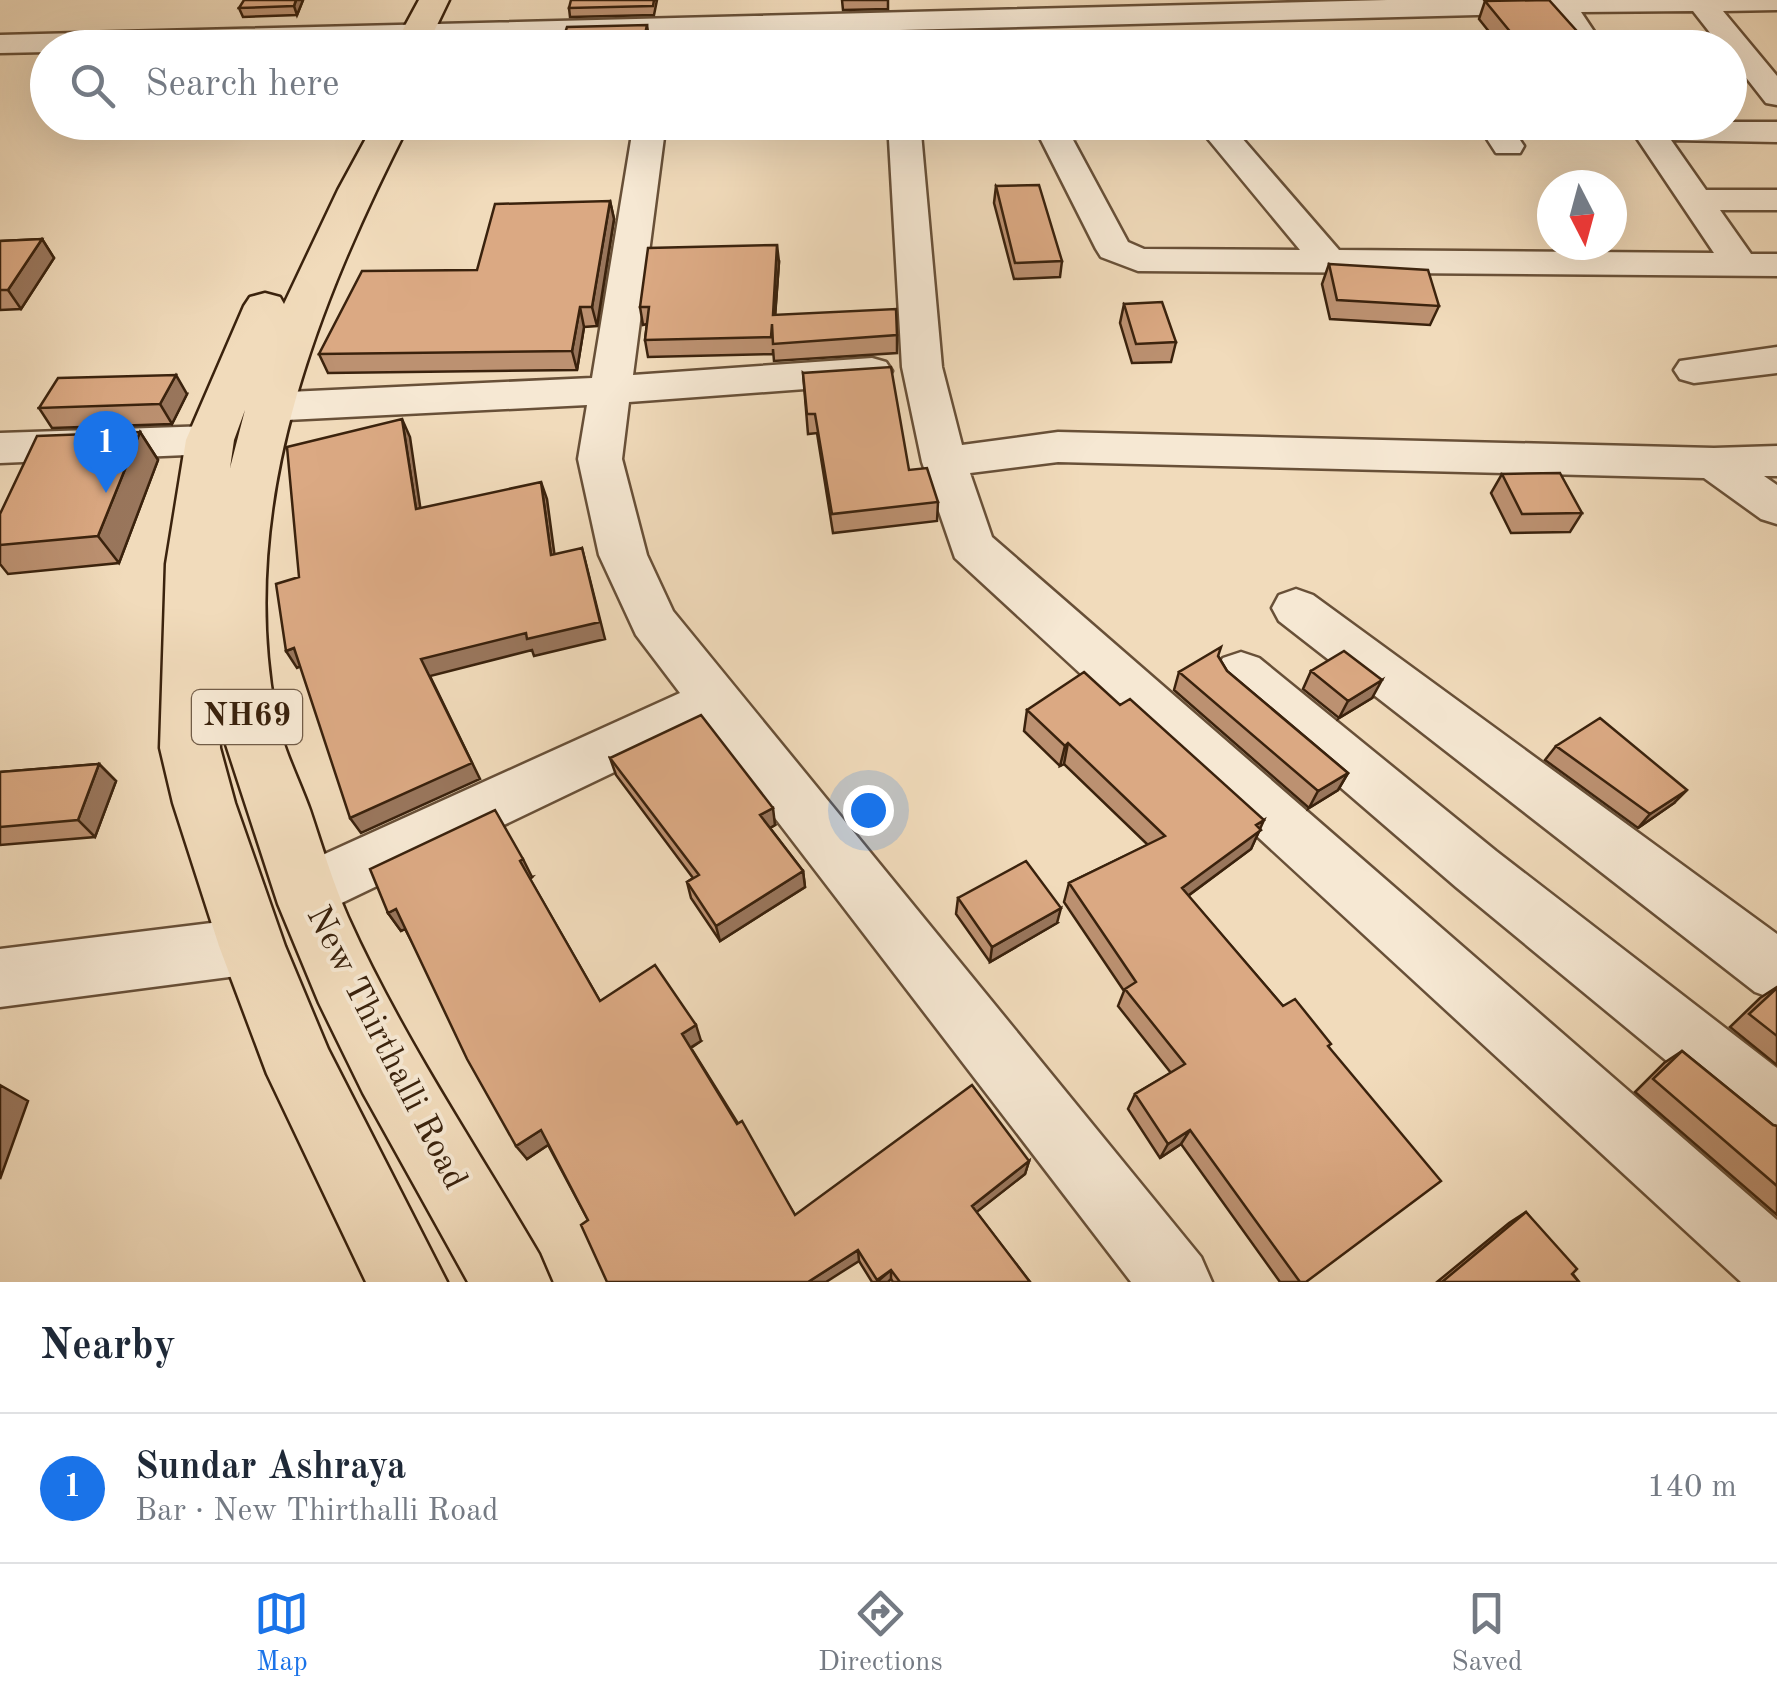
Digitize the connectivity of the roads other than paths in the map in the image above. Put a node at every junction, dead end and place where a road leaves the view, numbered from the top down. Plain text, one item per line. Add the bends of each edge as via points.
1 (434, 0) edge
2 (458, 0) edge
3 (1560, 2) edge
4 (1777, 2) edge
5 (1389, 4) edge
6 (1428, 4) edge
7 (1702, 4) junction
8 (1223, 6) edge
9 (1108, 8) edge
10 (236, 13) edge
11 (899, 23) edge
12 (664, 25) edge
13 (224, 30) edge
14 (428, 30) edge
15 (434, 30) edge
16 (585, 30) edge
17 (1127, 30) edge
18 (1578, 30) edge
19 (1723, 30) edge
20 (30, 43) edge
21 (0, 44) edge
22 (1747, 59) edge
23 (1777, 96) edge
24 (1747, 131) edge
25 (1777, 132) edge
26 (355, 140) edge
27 (383, 140) edge
28 (647, 140) edge
29 (905, 140) edge
30 (1058, 140) edge
31 (1225, 140) edge
32 (1655, 140) edge
33 (1696, 200) junction
34 (1777, 200) edge
35 (1329, 262) junction
36 (1740, 264) junction
37 (1777, 266) edge
38 (1777, 360) edge
39 (922, 368) junction
40 (1694, 370) dead end
41 (612, 390) junction
42 (267, 406) junction
43 (210, 440) junction
44 (0, 448) edge
45 (1777, 461) edge
46 (944, 462) junction
47 (1714, 464) junction
48 (1777, 508) edge
49 (1296, 608) dead end
50 (1241, 672) dead end
51 (714, 700) junction
52 (306, 891) junction
53 (252, 946) junction
54 (1777, 971) edge
55 (0, 978) edge
56 (1777, 1110) edge
57 (1777, 1267) edge
58 (407, 1282) edge
59 (511, 1282) edge
60 (1176, 1282) edge

1 - 14 highway
2 - 15 highway
3 - 6 street
3 - 7 street
3 - 18 street
4 - 7 street
5 - 6 street
5 - 8 street
7 - 19 street
8 - 9 street
9 - 11 street
9 - 17 street
10 - 13 street
11 - 12 street
12 - 16 street
20 - 21 street
22 - 23 street
24 - 25 street
26 - 43 highway, NH69 via 280,273
27 - 42 highway, New Thirthalli Road / NH69 via 288,339
28 - 41 street
29 - 39 street
30 - 35 street via 1114,248 1138,260
31 - 35 street
32 - 33 street
33 - 34 street
33 - 36 street
35 - 36 street
36 - 37 street
38 - 40 street
39 - 41 street
39 - 46 street
41 - 42 street
41 - 51 street via 600,459 623,555 653,622
42 - 52 highway, New Thirthalli Road / NH69 via 245,521 236,619 245,710
43 - 44 street
43 - 53 highway, NH69 via 192,564 190,748
45 - 47 street
46 - 47 street via 1058,447
46 - 57 street via 972,546
47 - 48 street
49 - 54 street
50 - 56 street
51 - 52 street
51 - 60 street
52 - 59 highway, New Thirthalli Road / NH69 via 376,1039
53 - 55 street
53 - 58 highway, NH69 via 303,1074

